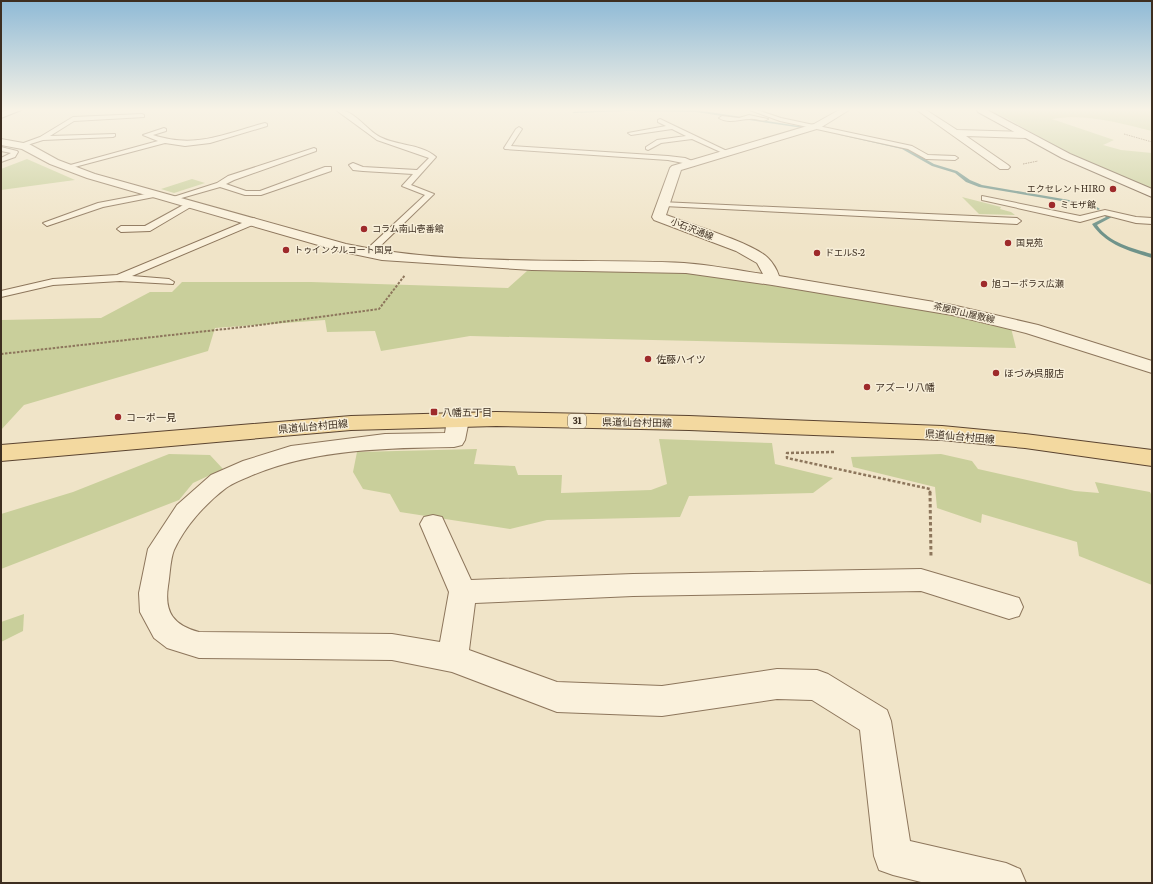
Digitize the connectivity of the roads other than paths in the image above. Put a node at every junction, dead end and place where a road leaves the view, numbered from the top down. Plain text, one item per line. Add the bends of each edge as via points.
1 (12, 151) edge
2 (34, 151) edge
3 (126, 151) edge
4 (310, 151) edge
5 (421, 151) edge
6 (559, 151) edge
7 (723, 151) edge
8 (733, 151) edge
9 (917, 151) edge
10 (981, 151) edge
11 (1057, 151) edge
12 (727, 153) junction
13 (955, 158) dead end
14 (1, 160) edge
15 (693, 163) junction
16 (353, 165) dead end
17 (67, 167) junction
18 (1004, 167) dead end
19 (328, 169) dead end
20 (419, 172) junction
21 (220, 185) junction
22 (1152, 193) edge
23 (156, 194) junction
24 (984, 198) dead end
25 (171, 199) junction
26 (664, 204) junction
27 (190, 205) junction
28 (254, 221) junction
29 (1017, 221) dead end
30 (1152, 221) edge
31 (47, 223) dead end
32 (121, 229) dead end
33 (369, 252) junction
34 (120, 278) junction
35 (772, 280) junction
36 (169, 282) dead end
37 (1, 294) edge
38 (1152, 367) edge
39 (458, 420) junction
40 (1, 452) edge
41 (1152, 458) edge
42 (433, 524) dead end
43 (463, 592) junction
44 (1009, 607) dead end
45 (453, 658) junction
46 (1006, 883) edge

1 - 14 lane via 15,152 13,156
2 - 17 street, 茶屋町山屋敷線
3 - 17 lane
4 - 21 lane via 231,178
5 - 20 lane via 433,156
6 - 15 lane via 668,158
7 - 12 lane
8 - 12 street, 小石沢通線
9 - 13 lane via 926,157
10 - 18 street
11 - 22 street
12 - 15 street, 小石沢通線
15 - 26 street, 小石沢通線 via 676,168
16 - 20 lane via 363,169
17 - 23 street, 茶屋町山屋敷線
19 - 21 lane via 261,193 245,193
20 - 33 lane via 406,186 430,194
21 - 25 lane
23 - 25 street, 茶屋町山屋敷線
23 - 31 lane via 101,205
24 - 30 lane via 1080,219 1105,212 1136,220
25 - 27 street, 茶屋町山屋敷線
26 - 29 lane
26 - 35 street, 小石沢通線 via 659,216 741,248 762,260
27 - 28 street, 茶屋町山屋敷線
27 - 32 lane via 147,229
28 - 33 street, 茶屋町山屋敷線 via 344,248
28 - 34 lane
33 - 35 street, 茶屋町山屋敷線 via 382,256 417,259 532,265 686,268
34 - 36 lane
34 - 37 lane via 53,282
35 - 38 street, 茶屋町山屋敷線 via 952,310 1032,329
39 - 40 main road, 県道仙台村田線 / 31 via 351,423
39 - 41 main road, 県道仙台村田線 / 31 via 689,423 942,433
39 - 45 street via 454,440 385,441 291,454 218,481 186,511 161,549 152,593 154,612 164,629 178,639 199,645 392,647
42 - 43 street
43 - 44 street via 633,585 920,580
43 - 45 street
45 - 46 street via 557,697 662,701 777,684 817,686 875,721 893,856

